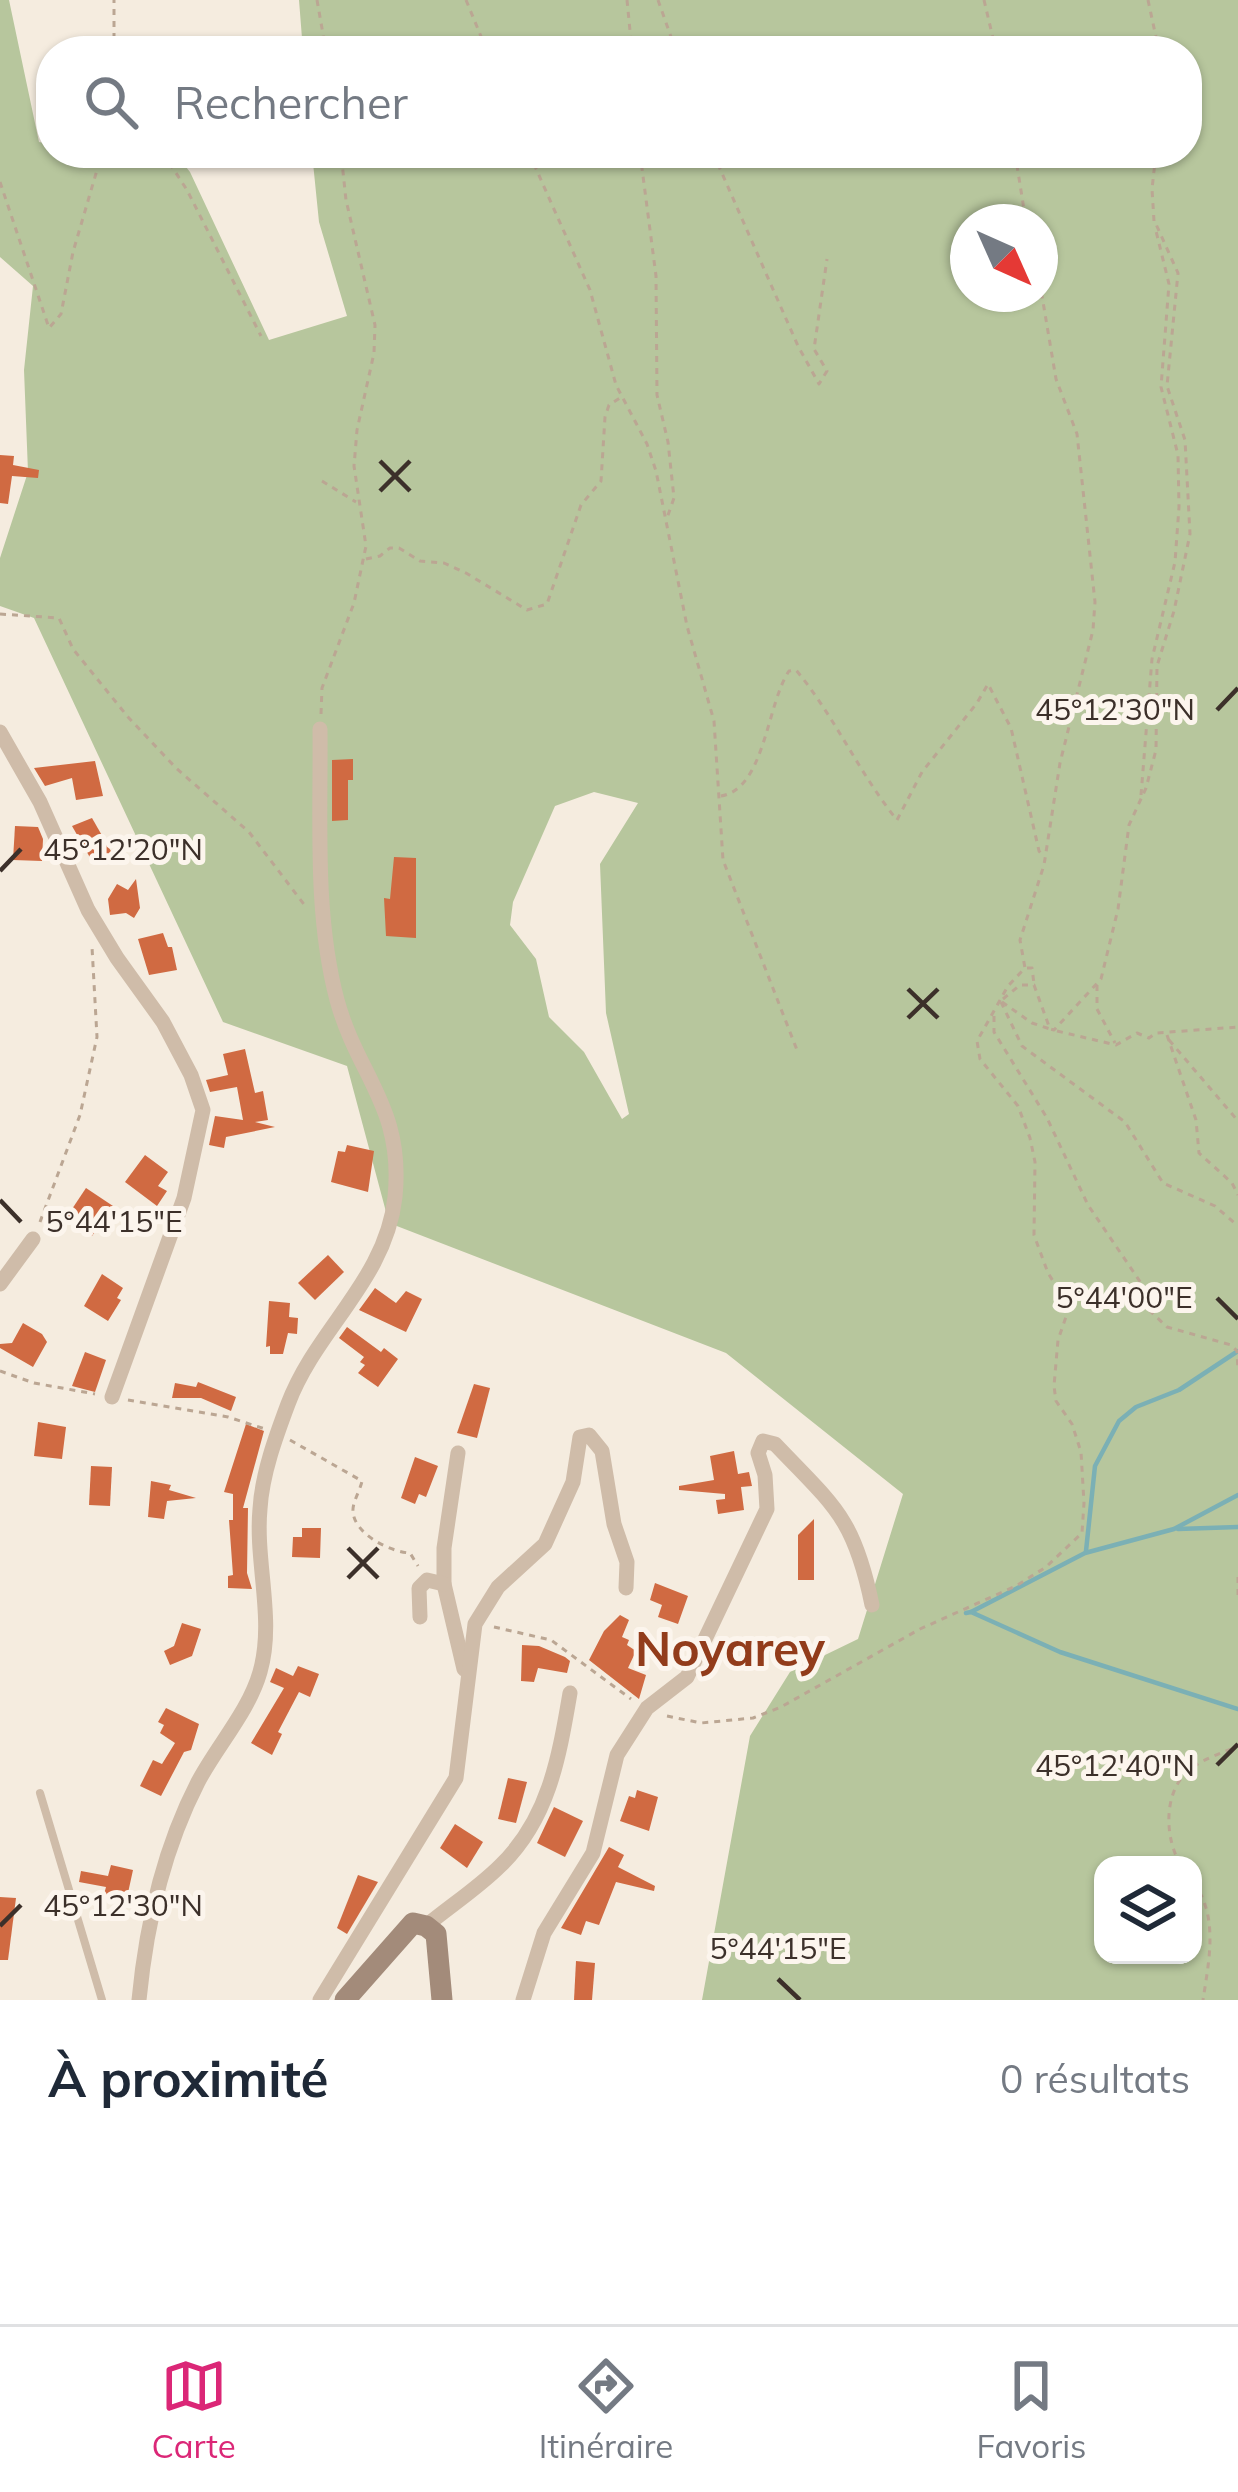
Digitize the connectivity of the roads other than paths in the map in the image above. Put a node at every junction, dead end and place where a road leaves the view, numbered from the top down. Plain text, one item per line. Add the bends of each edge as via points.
1 (320, 729) road end
2 (0, 732) edge
3 (33, 1239) road end
4 (0, 1284) edge
5 (112, 1397) dead end
6 (458, 1453) dead end
7 (444, 1584) junction
8 (626, 1588) dead end
9 (872, 1605) dead end
10 (420, 1617) dead end
11 (466, 1679) junction
12 (570, 1693) dead end
13 (40, 1792) dead end
14 (426, 1926) junction
15 (102, 2000) edge
16 (139, 2000) edge
17 (320, 2000) edge
18 (345, 2000) edge
19 (442, 2000) edge
20 (523, 2000) edge

1 - 16 street via 323,932 338,1004 395,1142 395,1196 370,1275 302,1372 278,1433 259,1513 260,1672 173,1835
2 - 5 street via 94,922 163,1022 203,1110 184,1198
3 - 4 street
6 - 7 street
7 - 10 street via 427,1580 419,1588
7 - 11 street
8 - 11 street via 602,1451 589,1435 580,1437 573,1482 544,1544 498,1587 475,1624
9 - 20 street via 846,1521 776,1444 763,1441 767,1509 687,1677 646,1708 617,1755 593,1853 544,1933
11 - 17 street via 457,1778
12 - 14 street via 556,1769 520,1845
13 - 15 lane
14 - 18 street via 413,1923
14 - 19 street via 436,1934

